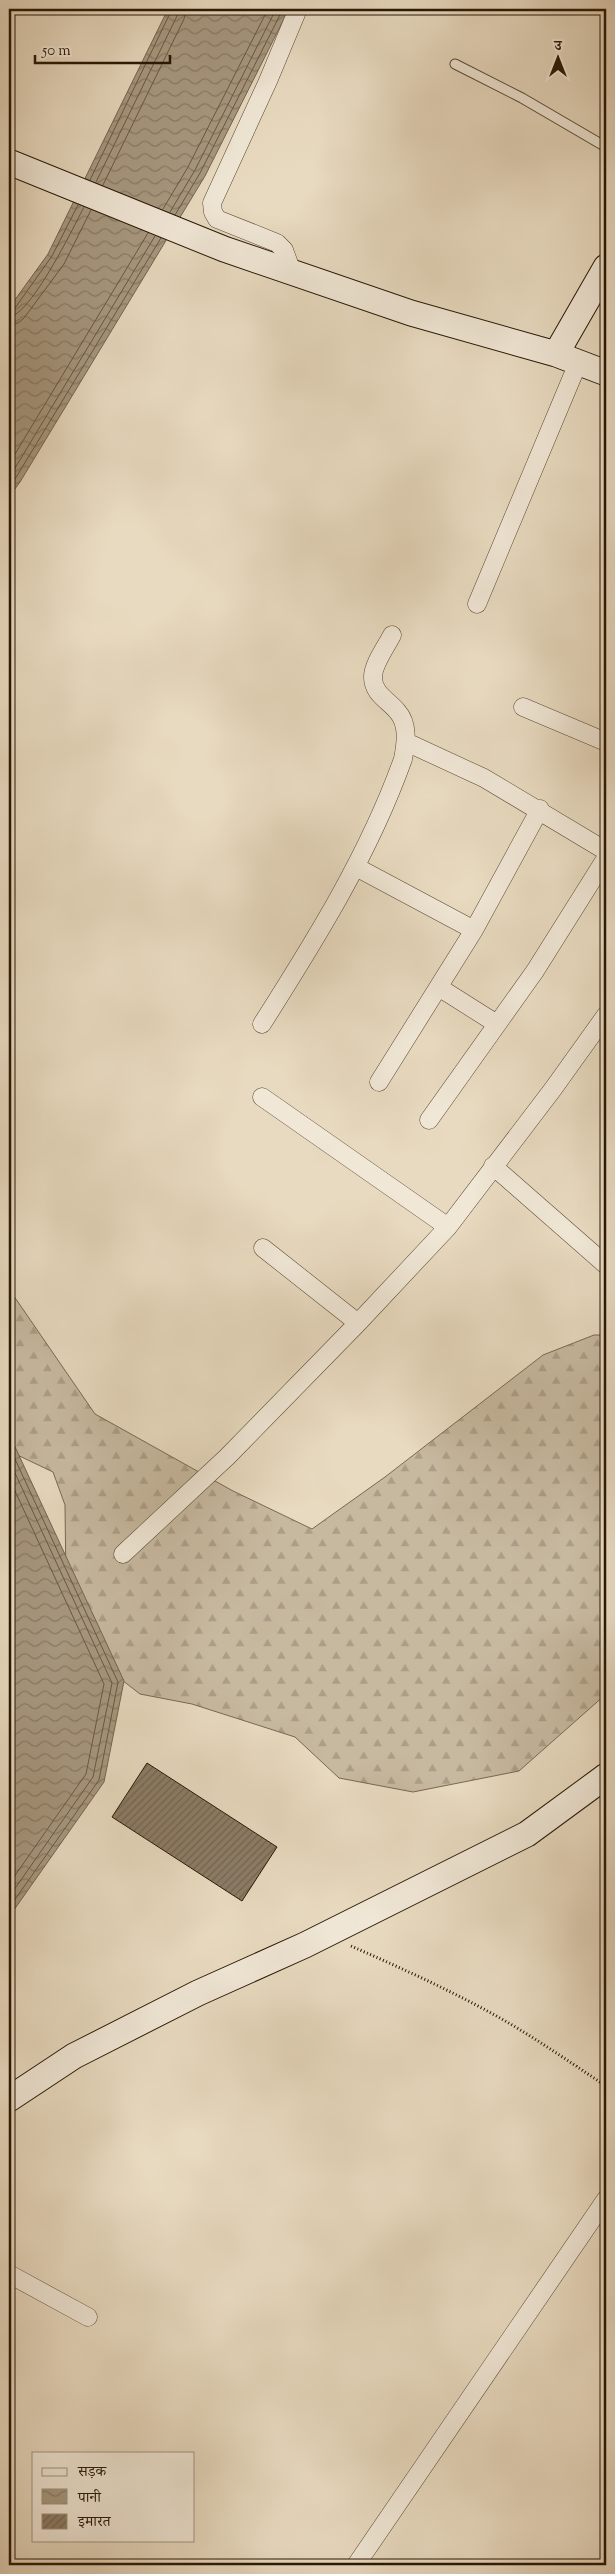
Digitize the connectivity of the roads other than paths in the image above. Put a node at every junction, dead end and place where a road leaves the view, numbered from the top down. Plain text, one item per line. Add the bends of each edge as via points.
1 (298, 9) edge
2 (455, 64) dead end
3 (606, 147) edge
4 (9, 162) edge
5 (606, 267) edge
6 (292, 272) junction
7 (567, 358) junction
8 (606, 374) edge
9 (477, 604) dead end
10 (392, 635) dead end
11 (523, 707) dead end
12 (406, 742) junction
13 (606, 742) edge
14 (540, 810) junction
15 (606, 851) edge
16 (606, 858) edge
17 (356, 867) junction
18 (474, 930) junction
19 (440, 988) junction
20 (606, 1015) edge
21 (262, 1024) dead end
22 (497, 1024) junction
23 (379, 1082) dead end
24 (262, 1098) dead end
25 (429, 1120) dead end
26 (493, 1166) junction
27 (448, 1227) junction
28 (263, 1248) dead end
29 (606, 1265) edge
30 (358, 1324) junction
31 (123, 1554) dead end
32 (606, 1776) edge
33 (9, 2099) edge
34 (606, 2199) edge
35 (9, 2274) edge
36 (88, 2317) dead end
37 (356, 2565) edge

1 - 6 street via 212,203 212,212 218,219 277,243 284,250
2 - 3 lane
4 - 6 street
5 - 7 street
6 - 7 street via 411,313
7 - 8 street
7 - 9 street
10 - 12 street via 373,678 376,690 398,711 404,724
11 - 13 street
12 - 14 street via 484,778
12 - 17 street via 396,778
14 - 15 street
14 - 18 street
16 - 22 street via 562,931
17 - 18 street
17 - 21 street via 321,931
18 - 19 street
19 - 22 street
19 - 23 street
20 - 26 street
22 - 25 street
24 - 27 street
26 - 27 street
26 - 29 street
27 - 30 street
28 - 30 street
30 - 31 street via 227,1457
32 - 33 street via 527,1834 74,2056
34 - 37 street
35 - 36 street

